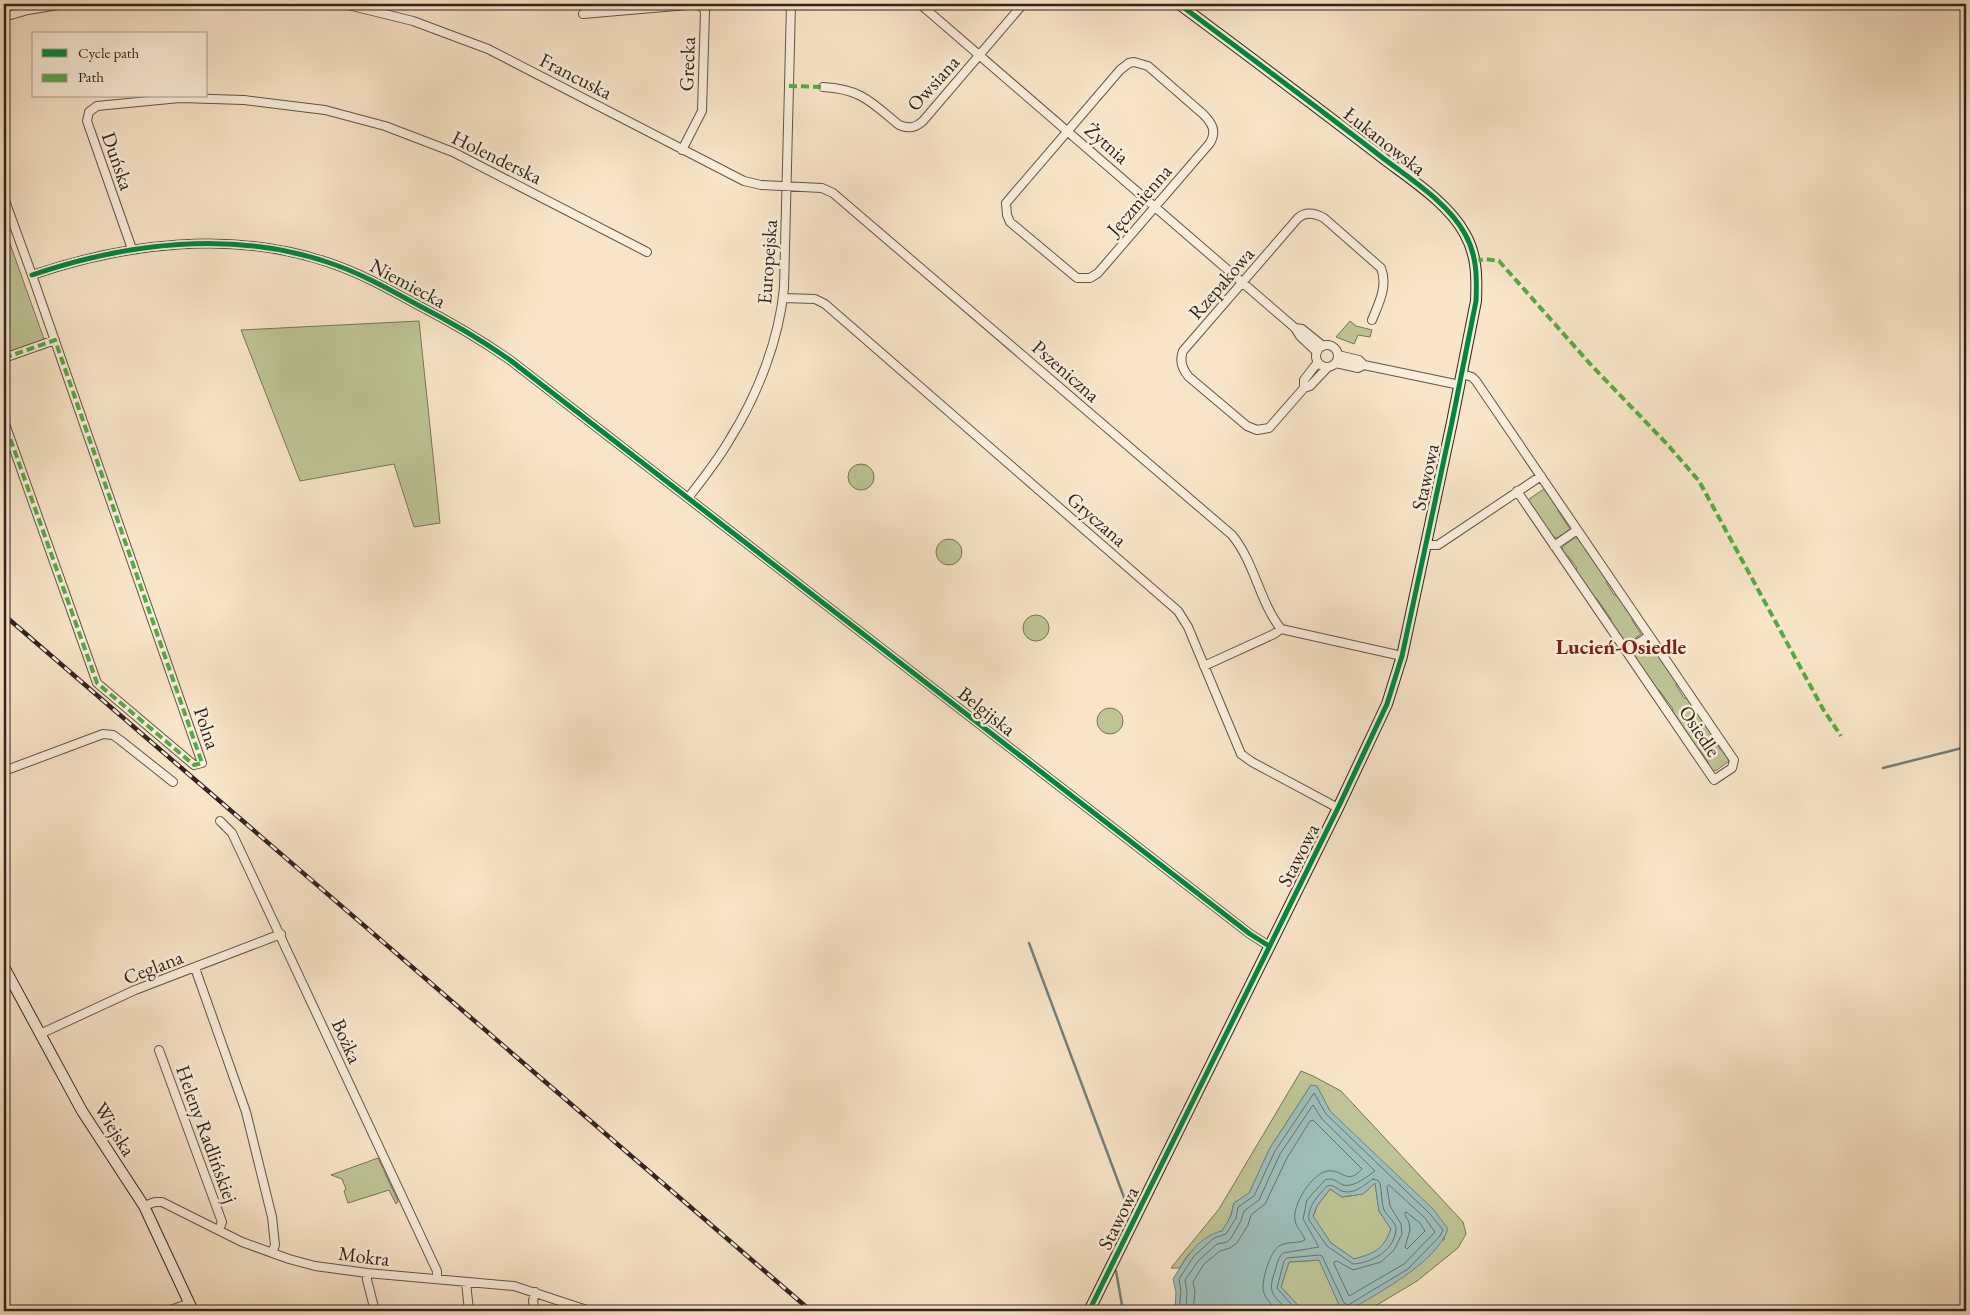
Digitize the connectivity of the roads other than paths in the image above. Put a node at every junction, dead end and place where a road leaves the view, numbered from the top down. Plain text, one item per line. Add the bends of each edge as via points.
1 (64, 4) edge
2 (344, 4) edge
3 (791, 4) edge
4 (920, 4) edge
5 (1023, 4) edge
6 (1179, 4) edge
7 (583, 14) dead end
8 (4, 17) edge
9 (980, 55) junction
10 (823, 87) dead end
11 (325, 110) joint
12 (1068, 131) junction
13 (682, 150) junction
14 (787, 187) junction
15 (4, 198) edge
16 (1155, 206) junction
17 (132, 249) junction
18 (647, 252) dead end
19 (32, 275) junction
20 (1243, 282) junction
21 (783, 298) junction
22 (1372, 320) dead end
23 (1295, 328) junction
24 (55, 340) junction
25 (1322, 346) junction
26 (1317, 352) junction
27 (4, 358) edge
28 (1337, 359) junction
29 (1318, 362) junction
30 (1328, 366) junction
31 (1462, 374) junction
32 (1460, 385) junction
33 (1304, 388) junction
34 (4, 421) edge
35 (1541, 476) junction
36 (1517, 491) junction
37 (688, 498) junction
38 (1577, 530) junction
39 (1425, 545) junction
40 (1554, 546) junction
41 (1281, 629) junction
42 (1649, 636) junction
43 (1626, 651) junction
44 (1402, 656) junction
45 (1204, 666) junction
46 (4, 771) edge
47 (172, 782) dead end
48 (1338, 808) junction
49 (220, 821) dead end
50 (281, 934) junction
51 (1270, 946) junction
52 (4, 967) edge
53 (196, 968) junction
54 (40, 1034) junction
55 (159, 1050) dead end
56 (144, 1206) junction
57 (219, 1230) junction
58 (272, 1253) junction
59 (367, 1273) junction
60 (437, 1279) junction
61 (466, 1282) junction
62 (535, 1292) junction
63 (191, 1307) edge
64 (168, 1311) edge
65 (375, 1311) edge
66 (469, 1311) edge
67 (535, 1311) edge
68 (590, 1311) edge
69 (1089, 1311) edge

1 - 8 street
2 - 13 street, Francuska via 413,21 488,49
3 - 14 street, Europejska
4 - 9 street, Żytnia
5 - 9 street, Owsiana
6 - 31 street, Łukanowska via 1427,193 1459,224 1472,252 1477,282
7 - 13 street, Grecka via 699,4 705,11 702,111
9 - 10 street, Owsiana via 923,121 911,128 899,125 860,94
9 - 12 street, Żytnia
11 - 17 street, Duńska via 244,100 180,98 97,106 89,112 87,121
11 - 18 street, Holenderska via 385,126 453,152
12 - 16 street, Żytnia
12 - 16 street, Jęczmienna via 1123,67 1134,62 1148,66 1208,119 1214,131 1210,143
12 - 16 street, Jęczmienna via 1008,199 1006,208 1010,222 1077,278 1090,278 1098,273
13 - 14 street, Francuska via 744,181
14 - 21 street, Europejska
14 - 41 street, Pszeniczna via 822,188 841,198 1232,535
15 - 19 street, Polna
16 - 20 street, Żytnia
17 - 19 street, Niemiecka via 90,257
17 - 37 street, Niemiecka via 175,244 255,247 318,259 360,274 483,340
19 - 24 street, Polna
20 - 22 street, Rzepakowa via 1298,218 1305,214 1318,215 1381,268 1384,286
20 - 23 street, Żytnia
20 - 33 street, Rzepakowa via 1183,351 1181,362 1186,373 1247,426 1257,430 1269,428
21 - 37 street, Europejska via 764,369 741,419
21 - 45 street, Gryczana via 815,299 825,304 1171,605 1184,618
23 - 25 street, Żytnia via 1302,329
23 - 26 street, Żytnia
24 - 27 street
24 - 34 street, Polna via 202,764 194,765 97,683
25 - 26 street
25 - 28 street via 1332,346
26 - 29 street
28 - 30 street
28 - 32 street via 1358,368 1364,365
29 - 30 street
29 - 33 street, Rzepakowa via 1304,380
30 - 33 street, Rzepakowa via 1310,386
31 - 32 street, Łukanowska
31 - 35 street, Osiedle via 1476,381
32 - 39 street, Stawowa
35 - 36 street
35 - 38 street, Osiedle
36 - 39 street via 1438,545
36 - 40 street, Osiedle
37 - 51 street, Belgijska via 1250,934
38 - 40 street
38 - 42 street, Osiedle
39 - 44 street, Stawowa
40 - 43 street, Osiedle
41 - 44 street
41 - 45 street
42 - 43 street
42 - 43 street, Osiedle via 1734,760 1732,768 1714,780
44 - 48 street, Stawowa via 1380,722
45 - 48 street, Gryczana via 1244,757
46 - 47 street via 103,734 113,735
48 - 51 street, Stawowa
49 - 50 street, Bożka via 232,832
50 - 53 street, Ceglana
50 - 60 street, Bożka via 437,1271
51 - 69 street, Stawowa
52 - 54 street, Wiejska
53 - 54 street, Ceglana via 135,990
53 - 58 street via 246,1112 272,1217 275,1245
54 - 56 street, Wiejska via 82,1111
55 - 57 street, Heleny Radlińskiej via 222,1222
56 - 57 street, Mokra via 162,1202
56 - 63 street, Wiejska
57 - 58 street, Mokra
58 - 59 street, Mokra via 315,1266
59 - 60 street, Mokra
59 - 65 street
60 - 61 street, Mokra
61 - 62 street, Mokra via 514,1286
61 - 66 street
62 - 67 street
62 - 68 street, Mokra
63 - 64 street

